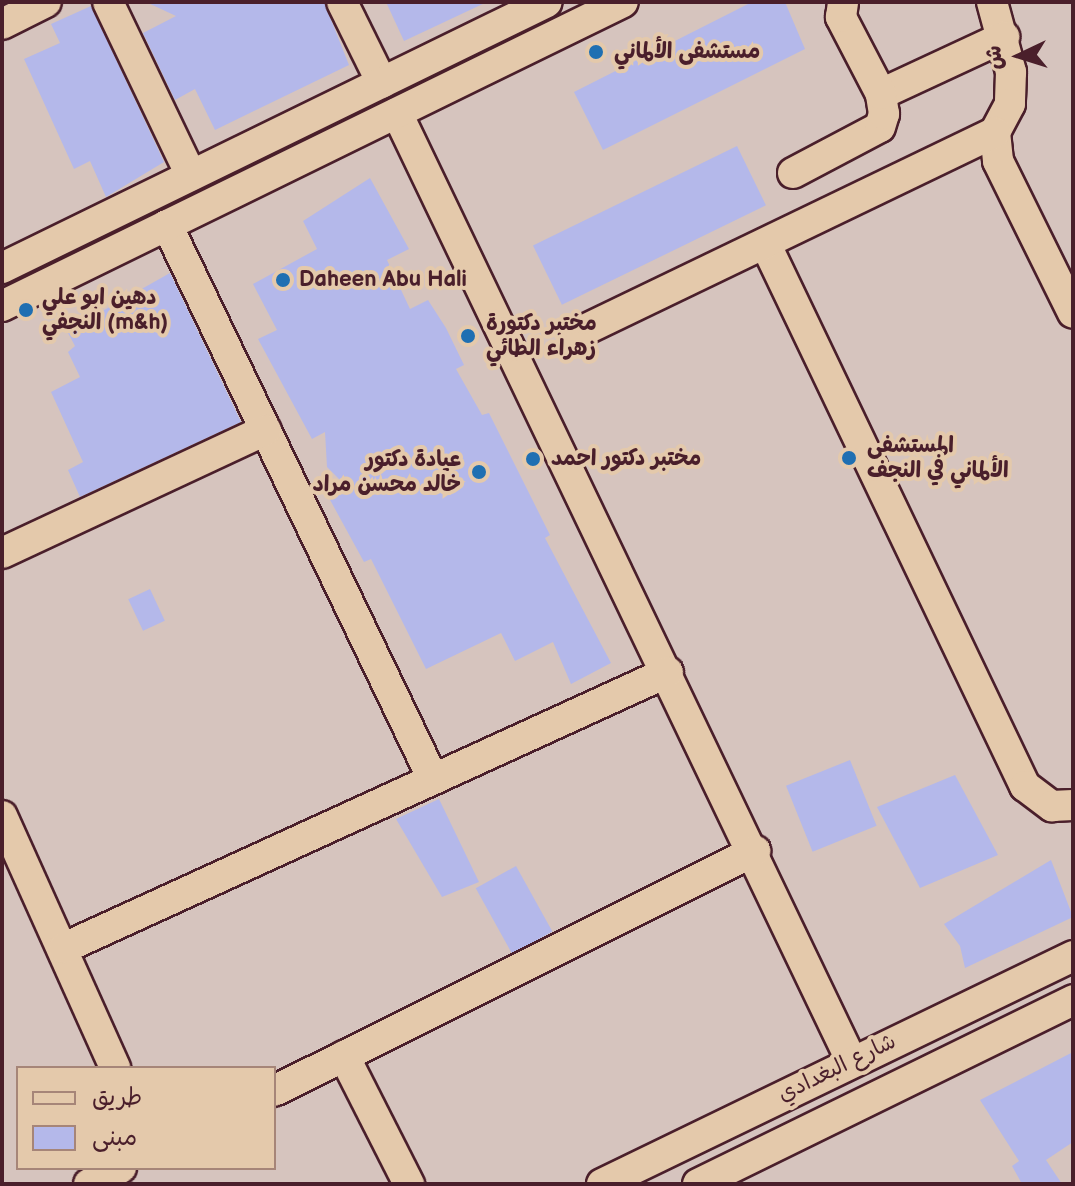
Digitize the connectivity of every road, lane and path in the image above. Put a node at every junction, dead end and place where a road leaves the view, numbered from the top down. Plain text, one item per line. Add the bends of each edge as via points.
1 (46, 2) edge
2 (108, 2) edge
3 (342, 2) edge
4 (547, 2) edge
5 (623, 2) edge
6 (843, 2) edge
7 (992, 2) edge
8 (2, 24) edge
9 (1004, 37) junction
10 (382, 83) junction
11 (881, 94) junction
12 (397, 113) junction
13 (995, 132) junction
14 (793, 173) dead end
15 (191, 175) junction
16 (167, 225) junction
17 (766, 245) junction
18 (2, 268) edge
19 (2, 306) edge
20 (1073, 313) edge
21 (576, 334) dead end
22 (266, 430) junction
23 (2, 553) edge
24 (668, 672) junction
25 (433, 779) junction
26 (1073, 805) edge
27 (2, 816) edge
28 (755, 851) junction
29 (64, 948) junction
30 (1073, 956) edge
31 (1073, 1000) edge
32 (344, 1056) junction
33 (851, 1060) junction
34 (114, 1066) edge
35 (276, 1090) edge
36 (117, 1170) edge
37 (630, 1177) edge
38 (707, 1182) edge
39 (89, 1184) edge
40 (409, 1184) edge
41 (602, 1184) edge

1 - 8 street
2 - 15 street
3 - 10 street
4 - 10 street
5 - 12 street
6 - 11 street via 841,17
7 - 9 street
9 - 11 street
9 - 13 street via 1010,104
10 - 15 street
11 - 14 street via 880,127
12 - 16 street
12 - 24 street
13 - 17 street
13 - 20 street via 998,161
15 - 18 street
16 - 19 street
16 - 22 street
17 - 21 street
17 - 26 street via 1025,786 1052,806
22 - 23 street
22 - 25 street
24 - 25 street
24 - 28 street
25 - 29 street
27 - 29 street
28 - 32 street
28 - 33 street
29 - 34 street
30 - 33 street, شارع البغدادي
31 - 38 street, شارع البغدادي
32 - 35 street
32 - 40 street
33 - 37 street, شارع البغدادي
36 - 39 street
37 - 41 street, شارع البغدادي

